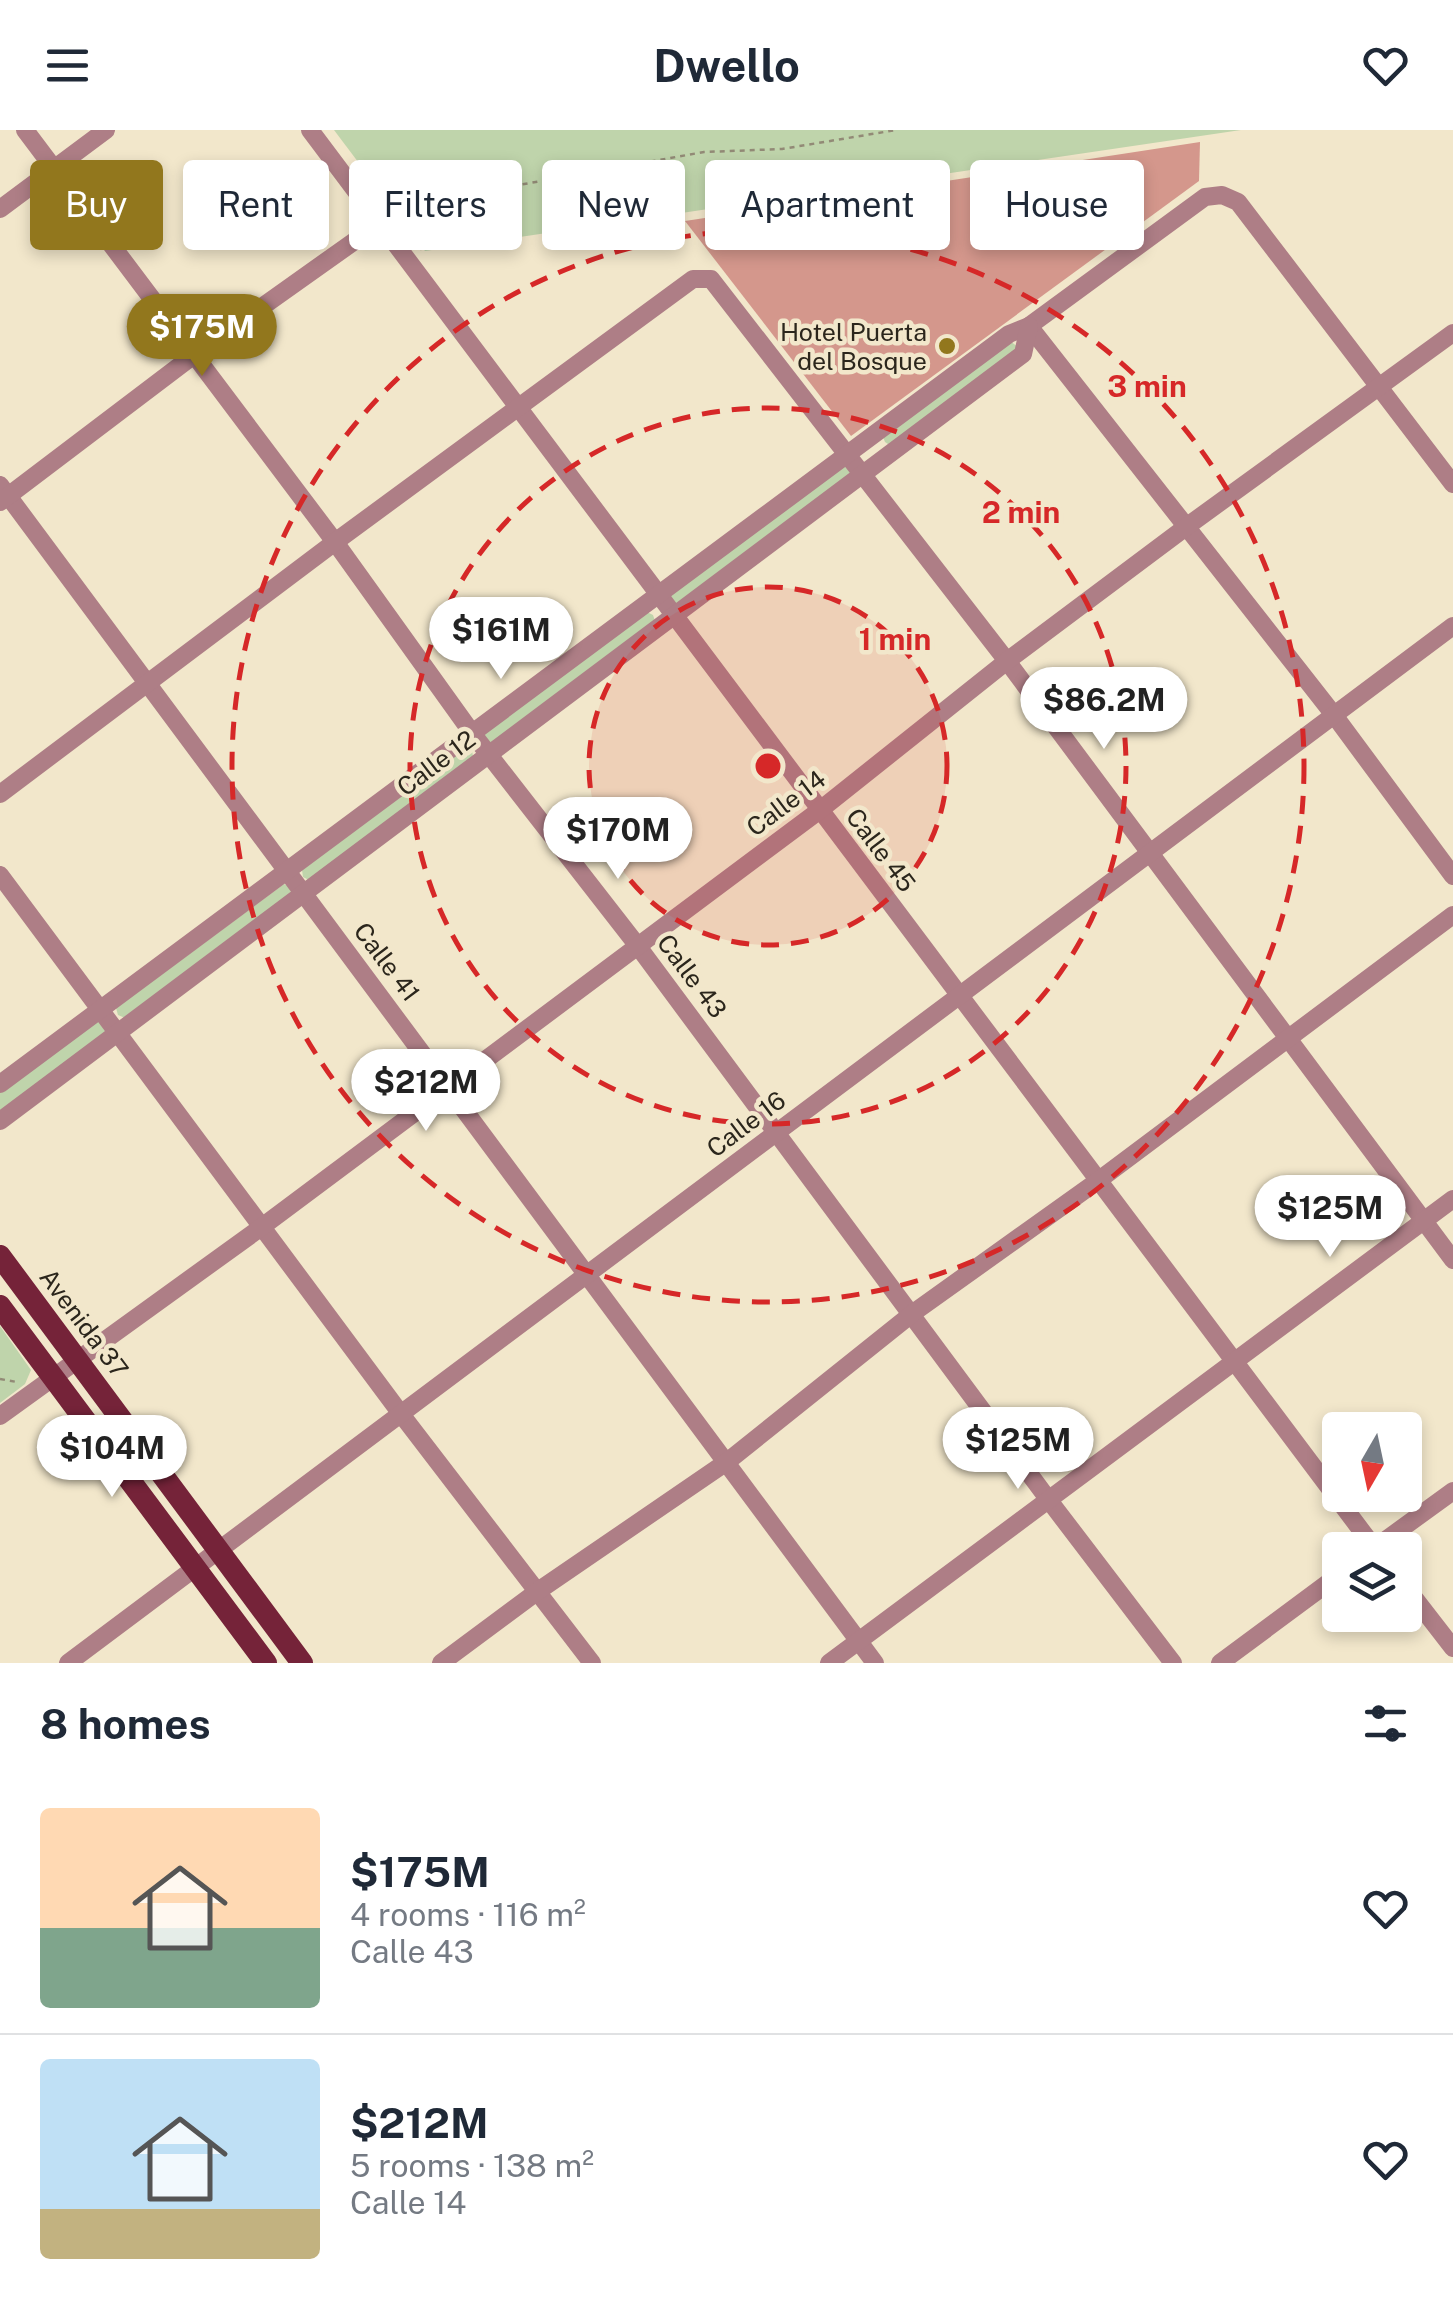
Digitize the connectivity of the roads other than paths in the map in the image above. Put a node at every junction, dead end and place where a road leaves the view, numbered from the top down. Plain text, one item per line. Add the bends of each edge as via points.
1 (24, 130) edge
2 (106, 130) edge
3 (310, 130) edge
4 (48, 160) edge
5 (67, 160) edge
6 (349, 182) edge
7 (30, 187) edge
8 (0, 209) edge
9 (349, 245) edge
10 (116, 250) edge
11 (400, 250) edge
12 (1029, 326) junction
13 (1453, 333) edge
14 (194, 355) junction
15 (1379, 385) junction
16 (519, 409) junction
17 (848, 454) junction
18 (863, 474) junction
19 (1453, 484) edge
20 (3, 495) edge
21 (1186, 527) junction
22 (335, 542) junction
23 (658, 595) junction
24 (674, 616) junction
25 (1453, 626) edge
26 (1007, 662) junction
27 (148, 684) junction
28 (1334, 715) junction
29 (472, 733) junction
30 (488, 755) junction
31 (0, 794) edge
32 (820, 810) junction
33 (1149, 853) junction
34 (287, 870) junction
35 (0, 875) edge
36 (1453, 876) edge
37 (304, 893) junction
38 (1453, 915) edge
39 (637, 944) junction
40 (959, 996) junction
41 (101, 1009) junction
42 (118, 1032) junction
43 (1287, 1038) junction
44 (0, 1084) edge
45 (449, 1087) junction
46 (0, 1121) edge
47 (778, 1132) junction
48 (1099, 1180) junction
49 (1453, 1199) edge
50 (1422, 1221) junction
51 (264, 1226) junction
52 (0, 1256) edge
53 (1453, 1260) edge
54 (586, 1275) junction
55 (0, 1306) edge
56 (913, 1314) junction
57 (76, 1359) junction
58 (1236, 1360) junction
59 (52, 1376) junction
60 (401, 1414) junction
61 (0, 1416) edge
62 (728, 1461) junction
63 (1453, 1491) edge
64 (1048, 1499) junction
65 (1362, 1532) edge
66 (1397, 1532) edge
67 (218, 1550) junction
68 (196, 1568) junction
69 (1322, 1587) edge
70 (538, 1591) junction
71 (1422, 1608) edge
72 (858, 1640) junction
73 (1453, 1648) edge
74 (68, 1663) edge
75 (266, 1663) edge
76 (302, 1663) edge
77 (441, 1663) edge
78 (592, 1663) edge
79 (829, 1663) edge
80 (875, 1663) edge
81 (1174, 1663) edge
82 (1220, 1663) edge

1 - 4 street, Calle 43
2 - 5 street
3 - 6 street, Calle 45
7 - 8 street
9 - 14 street
10 - 14 street, Calle 43
11 - 16 street, Calle 45
12 - 15 street, Calle 12 via 1206,198 1222,195 1238,202
12 - 17 street, Calle 12 via 1009,334
12 - 18 street, Calle 12 via 1023,354
12 - 21 street
13 - 15 street, Calle 14
14 - 20 street
14 - 22 street, Calle 43
15 - 19 street
15 - 21 street, Calle 14
16 - 17 street via 694,279 711,279
16 - 22 street
16 - 23 street, Calle 45
17 - 18 street
17 - 23 street, Calle 12
18 - 24 street, Calle 12
18 - 26 street
20 - 27 street, Calle 41
21 - 26 street, Calle 14
21 - 28 street
22 - 27 street
22 - 29 street, Calle 43
23 - 24 street, Calle 45
23 - 29 street, Calle 12
24 - 30 street, Calle 12
24 - 32 street, Calle 45
25 - 28 street, Calle 16
26 - 32 street, Calle 14
26 - 33 street
27 - 31 street
27 - 34 street, Calle 41
28 - 33 street, Calle 16
28 - 36 street
29 - 30 street, Calle 43
29 - 34 street, Calle 12
30 - 37 street, Calle 12
30 - 39 street, Calle 43
32 - 39 street, Calle 14
32 - 40 street, Calle 45
33 - 40 street, Calle 16
33 - 43 street
34 - 37 street, Calle 41
34 - 41 street, Calle 12
35 - 41 street
37 - 42 street, Calle 12
37 - 45 street, Calle 41
38 - 43 street
39 - 45 street, Calle 14
39 - 47 street, Calle 43
40 - 47 street, Calle 16
40 - 48 street, Calle 45
41 - 42 street
41 - 44 street, Calle 12
42 - 46 street, Calle 12
42 - 51 street
43 - 48 street
43 - 50 street
45 - 51 street, Calle 14
45 - 54 street, Calle 41
47 - 54 street, Calle 16
47 - 56 street, Calle 43
48 - 56 street
48 - 58 street, Calle 45
49 - 50 street
50 - 53 street
50 - 58 street
51 - 57 street, Calle 14
51 - 60 street
52 - 57 main road, Avenida 37
54 - 60 street, Calle 16
54 - 62 street, Calle 41
55 - 59 main road
56 - 62 street
56 - 64 street, Calle 43
57 - 59 street, Calle 14
57 - 67 main road, Avenida 37
58 - 64 street
58 - 65 street, Calle 45
59 - 61 street, Calle 14
59 - 68 main road
60 - 67 street, Calle 16
60 - 70 street
62 - 70 street
62 - 72 street, Calle 41
63 - 66 street
64 - 72 street
64 - 81 street, Calle 43
67 - 68 street, Calle 16
67 - 76 main road, Avenida 37
68 - 74 street, Calle 16
68 - 75 main road
69 - 82 street
70 - 77 street
70 - 78 street
71 - 73 street
72 - 79 street
72 - 80 street, Calle 41

